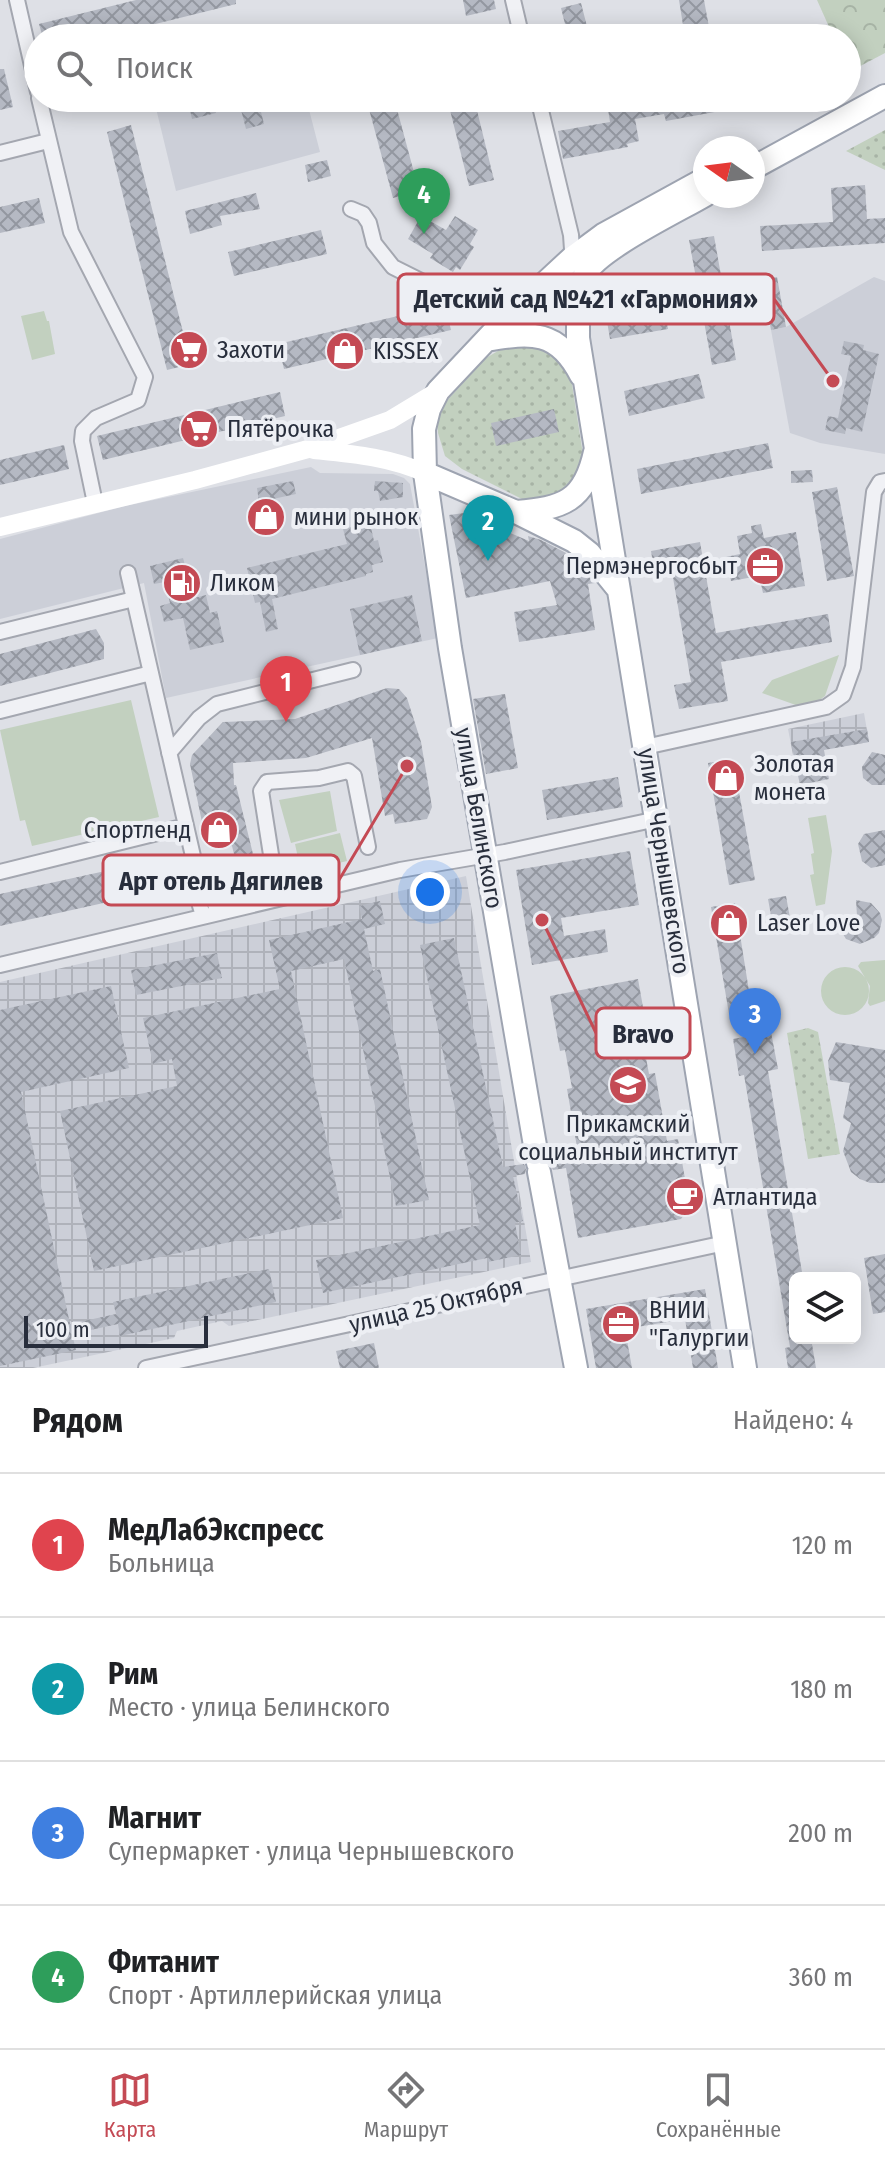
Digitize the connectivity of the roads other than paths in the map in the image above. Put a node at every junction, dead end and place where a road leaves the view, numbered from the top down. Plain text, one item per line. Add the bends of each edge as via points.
1 (17, 0) edge
2 (513, 0) edge
3 (519, 24) edge
4 (24, 30) edge
5 (885, 81) edge
6 (861, 94) edge
7 (885, 96) edge
8 (861, 109) edge
9 (42, 112) edge
10 (541, 112) edge
11 (828, 112) edge
12 (856, 112) edge
13 (48, 141) junction
14 (765, 146) edge
15 (0, 153) edge
16 (765, 161) edge
17 (693, 186) edge
18 (693, 202) edge
19 (351, 209) dead end
20 (572, 258) junction
21 (503, 322) junction
22 (578, 338) junction
23 (486, 340) junction
24 (586, 384) junction
25 (438, 391) junction
26 (597, 447) junction
27 (308, 449) junction
28 (425, 473) junction
29 (882, 482) edge
30 (95, 503) junction
31 (516, 512) junction
32 (0, 527) edge
33 (128, 573) dead end
34 (619, 590) junction
35 (134, 599) junction
36 (0, 632) edge
37 (353, 670) dead end
38 (151, 673) junction
39 (0, 711) edge
40 (645, 747) junction
41 (169, 753) junction
42 (657, 819) junction
43 (186, 826) junction
44 (368, 847) dead end
45 (485, 855) junction
46 (0, 872) edge
47 (210, 915) junction
48 (0, 965) edge
49 (725, 1243) junction
50 (557, 1278) junction
51 (207, 1362) edge
52 (146, 1368) edge
53 (576, 1368) edge
54 (745, 1368) edge

1 - 4 street
2 - 3 street
5 - 6 main road
7 - 8 main road
9 - 13 street
10 - 20 street, улица Чернышевского
11 - 14 main road
12 - 16 main road
13 - 15 street
13 - 30 street via 71,232 145,377 138,400 96,418 83,431
17 - 20 main road
18 - 22 main road, улица Чернышевского via 611,249 586,273
19 - 21 street via 363,214 374,243 393,267
20 - 21 main road
20 - 22 street, улица Чернышевского
21 - 23 main road
22 - 24 main road, улица Чернышевского
23 - 24 main road via 522,333 548,338 571,356
23 - 25 main road
24 - 26 main road, улица Чернышевского
25 - 27 main road via 390,420
25 - 28 main road via 424,429
26 - 31 main road via 590,476 578,492 561,505
26 - 34 main road, улица Чернышевского
27 - 28 main road via 362,455
27 - 30 main road
28 - 31 main road
28 - 45 main road, улица Белинского
29 - 40 street via 874,492 853,667 843,695 826,707
30 - 32 main road
31 - 34 main road, улица Чернышевского via 574,541
33 - 35 street
34 - 40 main road, улица Чернышевского
35 - 36 street
35 - 38 street
37 - 41 street via 217,704
38 - 39 street
38 - 41 street
40 - 42 main road, улица Чернышевского
41 - 43 street
42 - 45 street
42 - 49 main road, улица Чернышевского
43 - 46 street
43 - 47 street via 199,902
44 - 47 street via 354,776 348,771 267,782 261,791 272,861 209,877
45 - 47 street
45 - 50 main road, улица Белинского
47 - 48 street
49 - 50 street, улица 25 Октября
49 - 54 main road, улица Чернышевского
50 - 51 street, улица 25 Октября
50 - 53 main road, улица Белинского
51 - 52 street, улица 25 Октября

